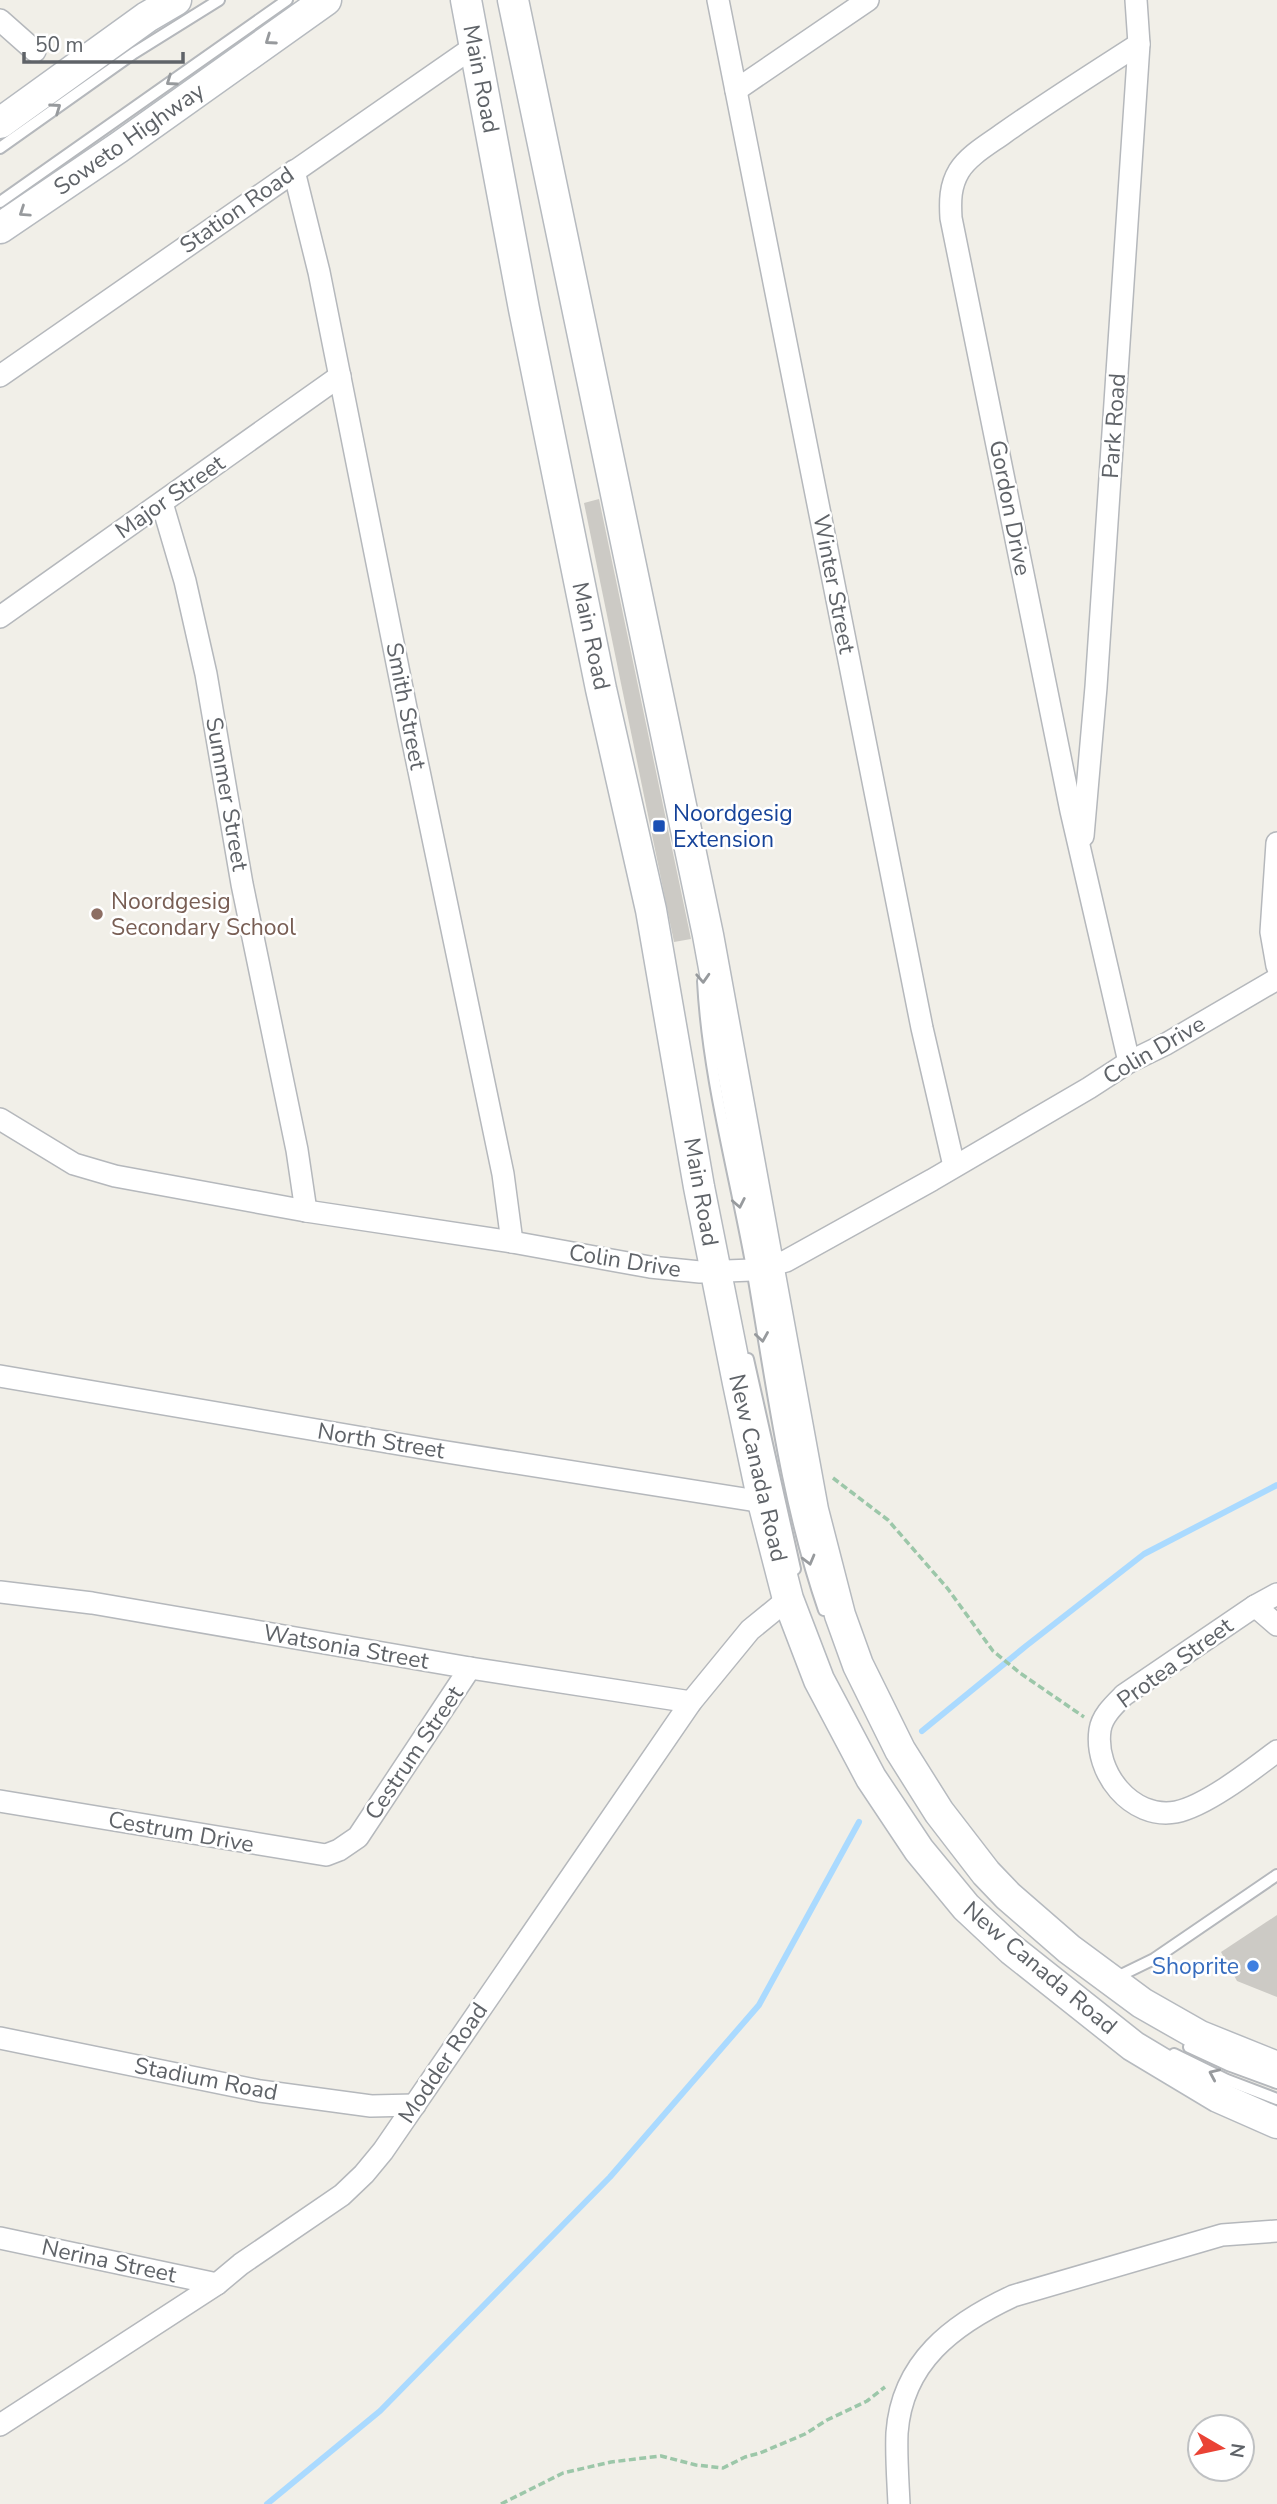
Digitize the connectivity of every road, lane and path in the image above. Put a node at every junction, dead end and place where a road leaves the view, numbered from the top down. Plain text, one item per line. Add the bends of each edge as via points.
1 (176, 0) edge
2 (219, 0) edge
3 (287, 0) edge
4 (326, 0) edge
5 (718, 0) edge
6 (868, 0) edge
7 (1136, 0) edge
8 (514, 2) edge
9 (468, 13) edge
10 (0, 20) edge
11 (1139, 44) junction
12 (35, 51) dead end
13 (736, 90) junction
14 (0, 123) edge
15 (0, 148) edge
16 (294, 171) junction
17 (0, 202) edge
18 (0, 228) edge
19 (0, 376) edge
20 (340, 376) junction
21 (162, 503) junction
22 (0, 617) edge
23 (1277, 843) edge
24 (1082, 852) junction
25 (672, 960) dead end
26 (1277, 965) edge
27 (1277, 979) edge
28 (1129, 1062) junction
29 (0, 1119) edge
30 (954, 1166) junction
31 (306, 1210) junction
32 (513, 1242) junction
33 (760, 1268) junction
34 (725, 1270) junction
35 (746, 1351) dead end
36 (0, 1376) edge
37 (802, 1453) junction
38 (763, 1502) junction
39 (793, 1589) junction
40 (0, 1592) edge
41 (1277, 1594) edge
42 (1255, 1606) junction
43 (828, 1621) dead end
44 (1277, 1625) edge
45 (470, 1668) junction
46 (691, 1702) junction
47 (1100, 1728) junction
48 (1277, 1751) edge
49 (0, 1801) edge
50 (358, 1837) joint
51 (928, 1852) junction
52 (1277, 1875) edge
53 (976, 1900) dead end
54 (985, 1909) dead end
55 (1110, 1981) junction
56 (1111, 2013) dead end
57 (0, 2038) edge
58 (1179, 2041) dead end
59 (1164, 2048) dead end
60 (1277, 2067) edge
61 (1277, 2083) edge
62 (1277, 2099) edge
63 (415, 2105) junction
64 (1277, 2123) edge
65 (1277, 2231) edge
66 (0, 2238) edge
67 (217, 2284) junction
68 (887, 2385) dead end
69 (0, 2425) edge
70 (501, 2504) edge
71 (900, 2504) edge

1 - 14 main road
15 -> 2 lane via 134,53
3 -> 17 lane, Soweto Highway
4 -> 18 main road, Soweto Highway
5 - 13 street, Winter Street
6 - 13 street
7 - 11 street, Park Road
8 -> 33 main road, Main Road via 708,935
9 - 16 street, Station Road
9 - 25 lane, Main Road via 535,305
9 - 34 main road, Main Road via 601,689
10 - 12 street
11 - 24 street, Park Road
11 - 24 street, Gordon Drive via 970,158 953,181 950,198
13 - 30 street, Winter Street via 922,1028
16 - 19 street, Station Road
16 - 20 street, Smith Street
20 - 21 street, Major Street
20 - 32 street, Smith Street via 503,1174
21 - 22 street, Major Street
21 - 31 street, Summer Street via 206,674
23 - 26 street via 1271,932
24 - 28 street, Gordon Drive
27 - 28 street, Colin Drive
28 - 30 street, Colin Drive
29 - 31 street, Colin Drive via 74,1164 115,1176
30 - 33 street, Colin Drive via 786,1261
31 - 32 street, Colin Drive
32 - 34 street, Colin Drive via 682,1271
33 - 34 street, Colin Drive
33 - 37 main road, New Canada Road
33 -> 43 lane, New Canada Road via 767,1367 791,1486
34 - 38 main road, New Canada Road
35 - 39 lane, New Canada Road
36 - 38 street, North Street
37 - 47 path via 888,1520 948,1588 993,1651
37 - 55 main road, New Canada Road via 840,1615 894,1754 986,1873
38 - 39 main road, New Canada Road
39 - 46 street, Modder Road via 750,1630
39 - 51 main road, New Canada Road via 819,1680 871,1778
40 - 45 street, Watsonia Street via 92,1603
41 - 42 street, Protea Street
42 - 44 street, Protea Street
42 - 47 street, Protea Street via 1124,1695
45 - 46 street, Watsonia Street
45 - 50 street, Cestrum Street
46 - 63 street, Modder Road
47 - 48 street, Protea Street via 1100,1753 1108,1776 1133,1803 1161,1814 1190,1808
49 - 50 street, Cestrum Drive via 316,1855 339,1850
51 - 53 lane, New Canada Road
51 - 64 main road, New Canada Road via 949,1888 991,1931 1107,2026 1218,2097
52 - 55 lane via 1154,1959
54 - 56 lane, New Canada Road via 1011,1935
55 - 60 main road, New Canada Road via 1200,2036
57 - 63 street, Stadium Road via 260,2091 371,2106
58 - 61 lane
62 -> 59 lane
63 - 67 street, Modder Road via 365,2174 342,2195
65 - 71 street via 1222,2235 1013,2296 950,2334 919,2367 905,2395 897,2431
66 - 67 street, Nerina Street
67 - 69 street, Modder Road
68 - 70 path via 805,2434 723,2468 661,2456 611,2462 563,2473

